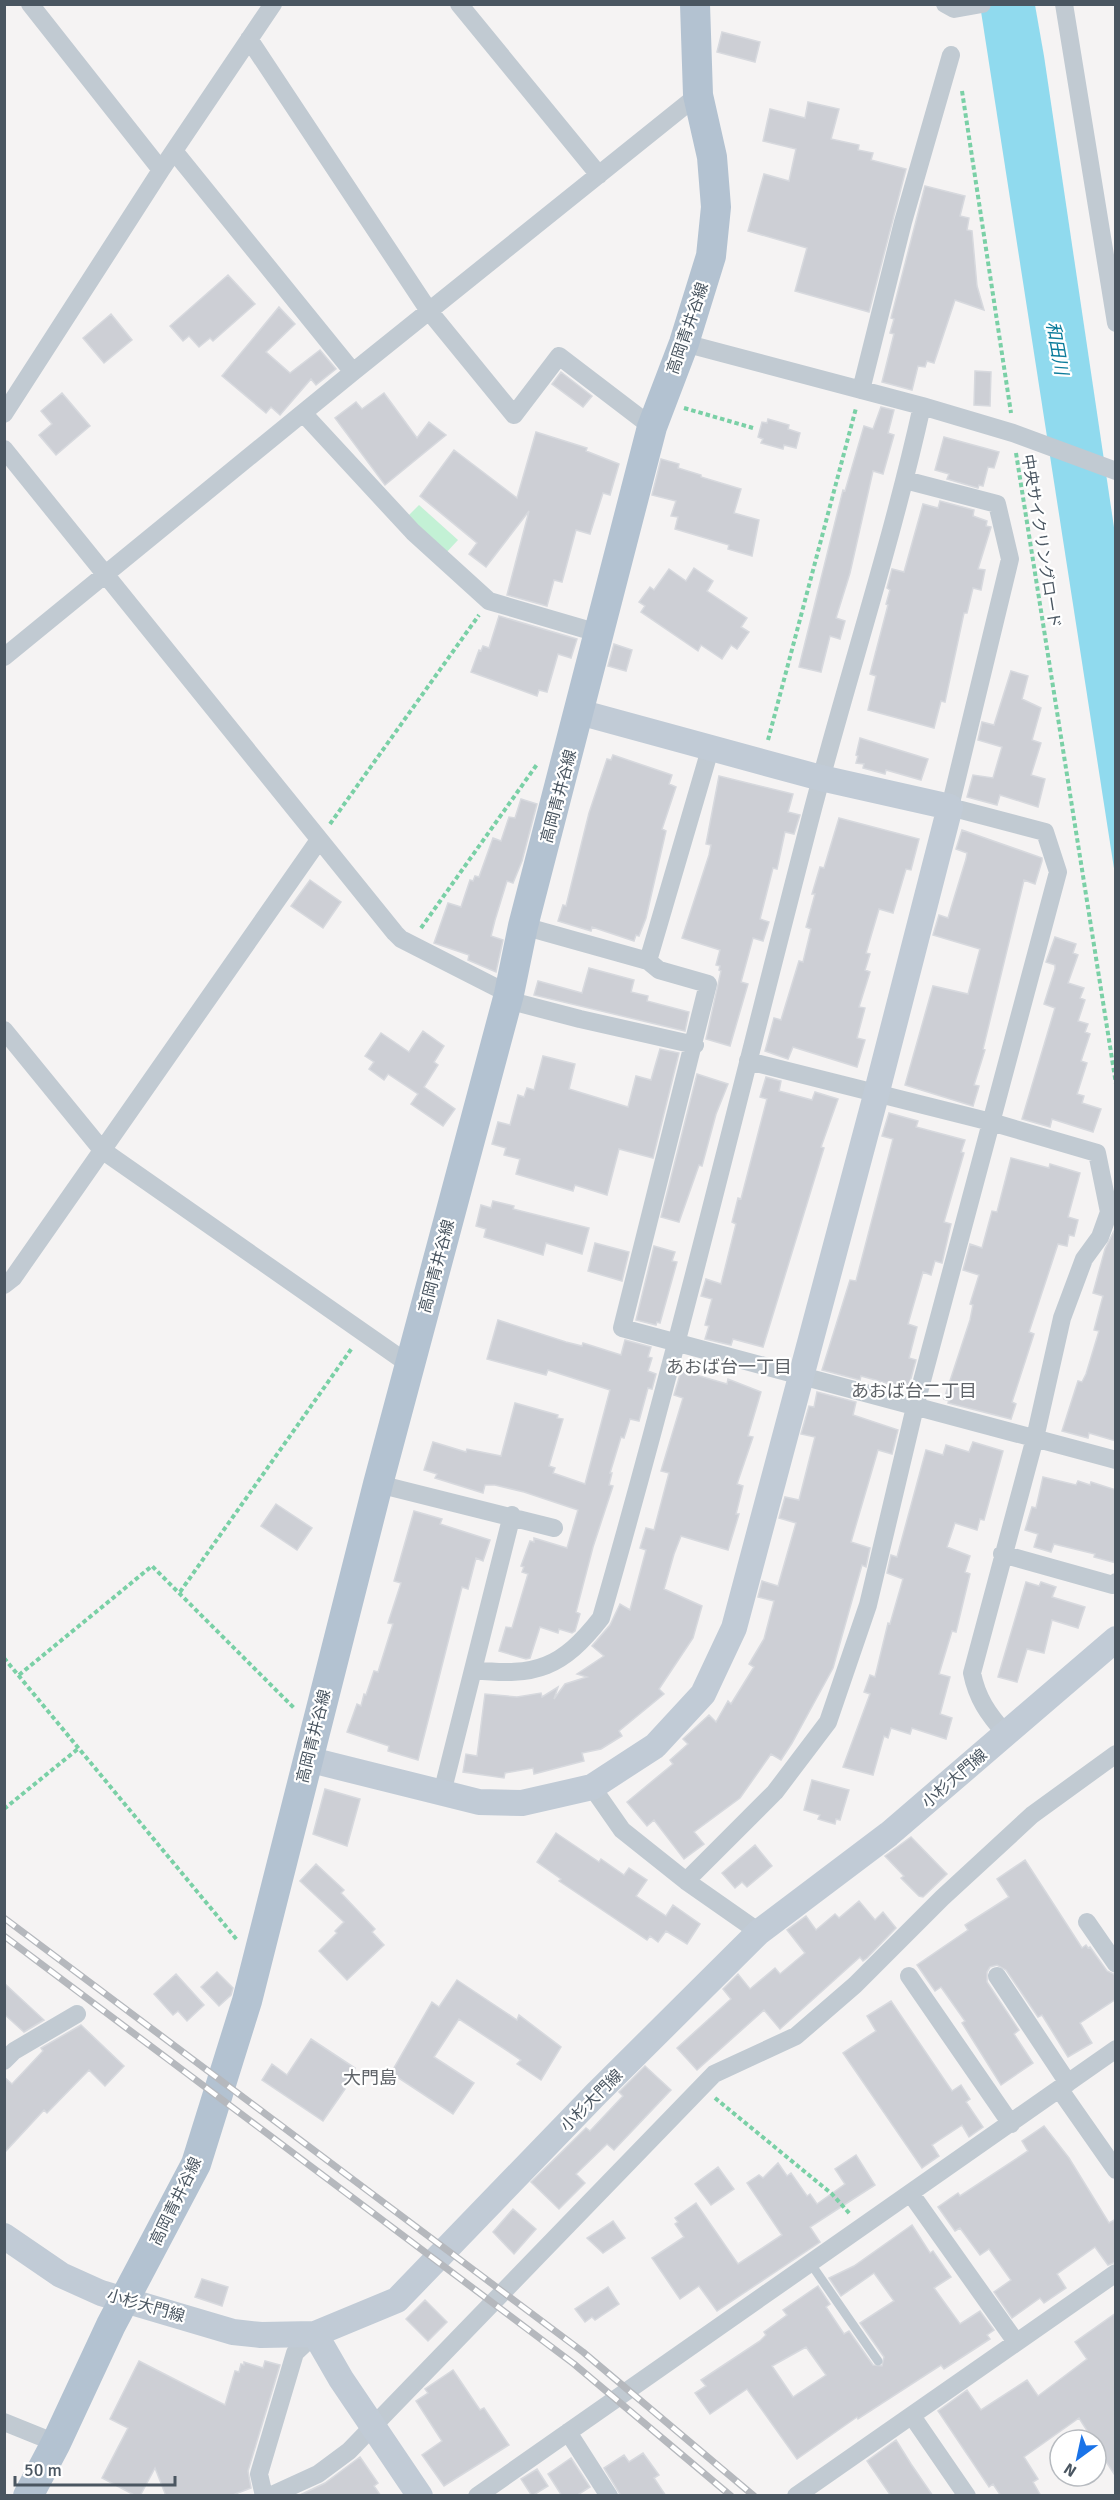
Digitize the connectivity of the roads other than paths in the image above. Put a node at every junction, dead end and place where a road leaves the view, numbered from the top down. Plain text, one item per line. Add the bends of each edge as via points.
1 (30, 4) edge
2 (273, 4) edge
3 (459, 4) edge
4 (695, 4) edge
5 (982, 4) edge
6 (1064, 4) edge
7 (950, 7) edge
8 (249, 39) junction
9 (951, 55) road end
10 (698, 95) junction
11 (174, 151) junction
12 (161, 170) junction
13 (598, 175) junction
14 (429, 311) junction
15 (1116, 323) edge
16 (684, 343) junction
17 (353, 372) junction
18 (861, 390) junction
19 (922, 406) junction
20 (303, 413) junction
21 (4, 414) edge
22 (657, 415) junction
23 (4, 448) edge
24 (1116, 471) edge
25 (905, 480) junction
26 (106, 574) junction
27 (598, 633) junction
28 (4, 657) edge
29 (579, 712) junction
30 (711, 746) junction
31 (821, 778) junction
32 (950, 807) junction
33 (319, 840) junction
34 (523, 926) junction
35 (648, 961) junction
36 (508, 997) junction
37 (4, 1030) edge
38 (694, 1044) junction
39 (748, 1061) junction
40 (876, 1095) junction
41 (991, 1122) junction
42 (102, 1150) junction
43 (4, 1285) edge
44 (675, 1344) junction
45 (410, 1365) junction
46 (801, 1377) junction
47 (915, 1407) junction
48 (1035, 1438) junction
49 (1116, 1460) edge
50 (378, 1484) junction
51 (512, 1515) junction
52 (554, 1527) dead end
53 (1002, 1554) junction
54 (1116, 1582) edge
55 (1116, 1639) edge
56 (474, 1670) junction
57 (1005, 1733) junction
58 (1116, 1754) edge
59 (307, 1759) junction
60 (592, 1787) junction
61 (442, 1793) junction
62 (686, 1881) junction
63 (1087, 1922) dead end
64 (759, 1932) junction
65 (1116, 1964) edge
66 (909, 1976) dead end
67 (997, 1976) dead end
68 (77, 2014) dead end
69 (1116, 2049) edge
70 (4, 2061) edge
71 (1064, 2086) junction
72 (1011, 2124) junction
73 (1116, 2170) edge
74 (911, 2194) junction
75 (4, 2236) edge
76 (811, 2264) junction
77 (1116, 2272) edge
78 (126, 2299) junction
79 (315, 2334) junction
80 (1016, 2342) junction
81 (878, 2361) dead end
82 (912, 2416) junction
83 (4, 2422) edge
84 (372, 2426) junction
85 (568, 2432) junction
86 (56, 2443) junction
87 (28, 2496) edge
88 (264, 2496) edge
89 (270, 2496) edge
90 (420, 2496) edge
91 (477, 2496) edge
92 (609, 2496) edge
93 (796, 2496) edge
94 (968, 2496) edge

1 - 12 street
2 - 8 street
3 - 13 street
4 - 10 main road, 高岡青井谷線
5 - 7 street
6 - 15 street
8 - 11 street
8 - 14 street
9 - 18 street via 903,222
10 - 13 street
10 - 16 main road, 高岡青井谷線 via 712,157 716,207 711,256
11 - 12 street
11 - 17 street
12 - 21 street
13 - 14 street
14 - 17 street
14 - 22 street via 514,415 560,356
16 - 18 street
16 - 22 main road, 高岡青井谷線
17 - 20 street
18 - 19 street
19 - 24 street
19 - 25 street
20 - 26 street
20 - 27 street via 413,532 489,601
22 - 27 main road, 高岡青井谷線
23 - 26 street
25 - 31 street
25 - 32 street via 997,504 1010,560
26 - 28 street
26 - 33 street
27 - 29 main road, 高岡青井谷線
29 - 30 street
29 - 34 main road, 高岡青井谷線
30 - 31 street
30 - 35 street
31 - 32 street
31 - 39 street
32 - 40 street
32 - 41 street via 1045,832 1058,872
33 - 36 street via 395,933
33 - 42 street
34 - 35 street
34 - 36 main road, 高岡青井谷線
35 - 38 street via 659,970 708,984
36 - 38 street via 580,1019
36 - 45 main road, 高岡青井谷線
37 - 42 street
38 - 44 street via 622,1328
39 - 40 street
39 - 44 street
40 - 41 street
40 - 46 street
41 - 47 street
41 - 48 street via 1098,1153 1109,1212 1100,1237 1084,1259 1062,1318
42 - 43 street via 13,1278
42 - 45 street
44 - 46 street
44 - 56 street via 601,1618 579,1646 546,1668 500,1673
45 - 50 main road, 高岡青井谷線
46 - 47 street
46 - 60 street via 734,1628 703,1694 655,1746
47 - 48 street
47 - 62 street via 868,1605 828,1722 775,1792
48 - 49 street
48 - 53 street
50 - 51 street
50 - 59 main road, 高岡青井谷線
51 - 52 street
51 - 56 street
53 - 54 street
53 - 57 street via 972,1672 977,1695
55 - 57 street, 小杉大門線
56 - 61 street
57 - 64 street, 小杉大門線 via 889,1834
58 - 84 street via 1032,1815 855,1985 796,2036 714,2074
59 - 61 street
59 - 78 main road, 高岡青井谷線 via 258,1955 196,2164
60 - 61 street via 522,1803 479,1802
60 - 62 street via 622,1830
62 - 64 street
63 - 65 street
64 - 79 street, 小杉大門線 via 397,2300
66 - 72 street
67 - 71 street
68 - 70 street
69 - 71 street
71 - 72 street
71 - 73 street
72 - 74 street
74 - 76 street
74 - 80 street
75 - 78 street, 小杉大門線 via 61,2275 101,2293
76 - 81 lane
76 - 85 street
77 - 80 street
78 - 79 street, 小杉大門線 via 233,2332
78 - 86 main road, 高岡青井谷線
79 - 84 street
79 - 88 street via 295,2354 259,2474
80 - 82 street
82 - 93 street
82 - 94 street
83 - 86 street
84 - 89 street via 349,2451 318,2474
84 - 90 street
85 - 91 street
85 - 92 street
86 - 87 main road, 高岡青井谷線

